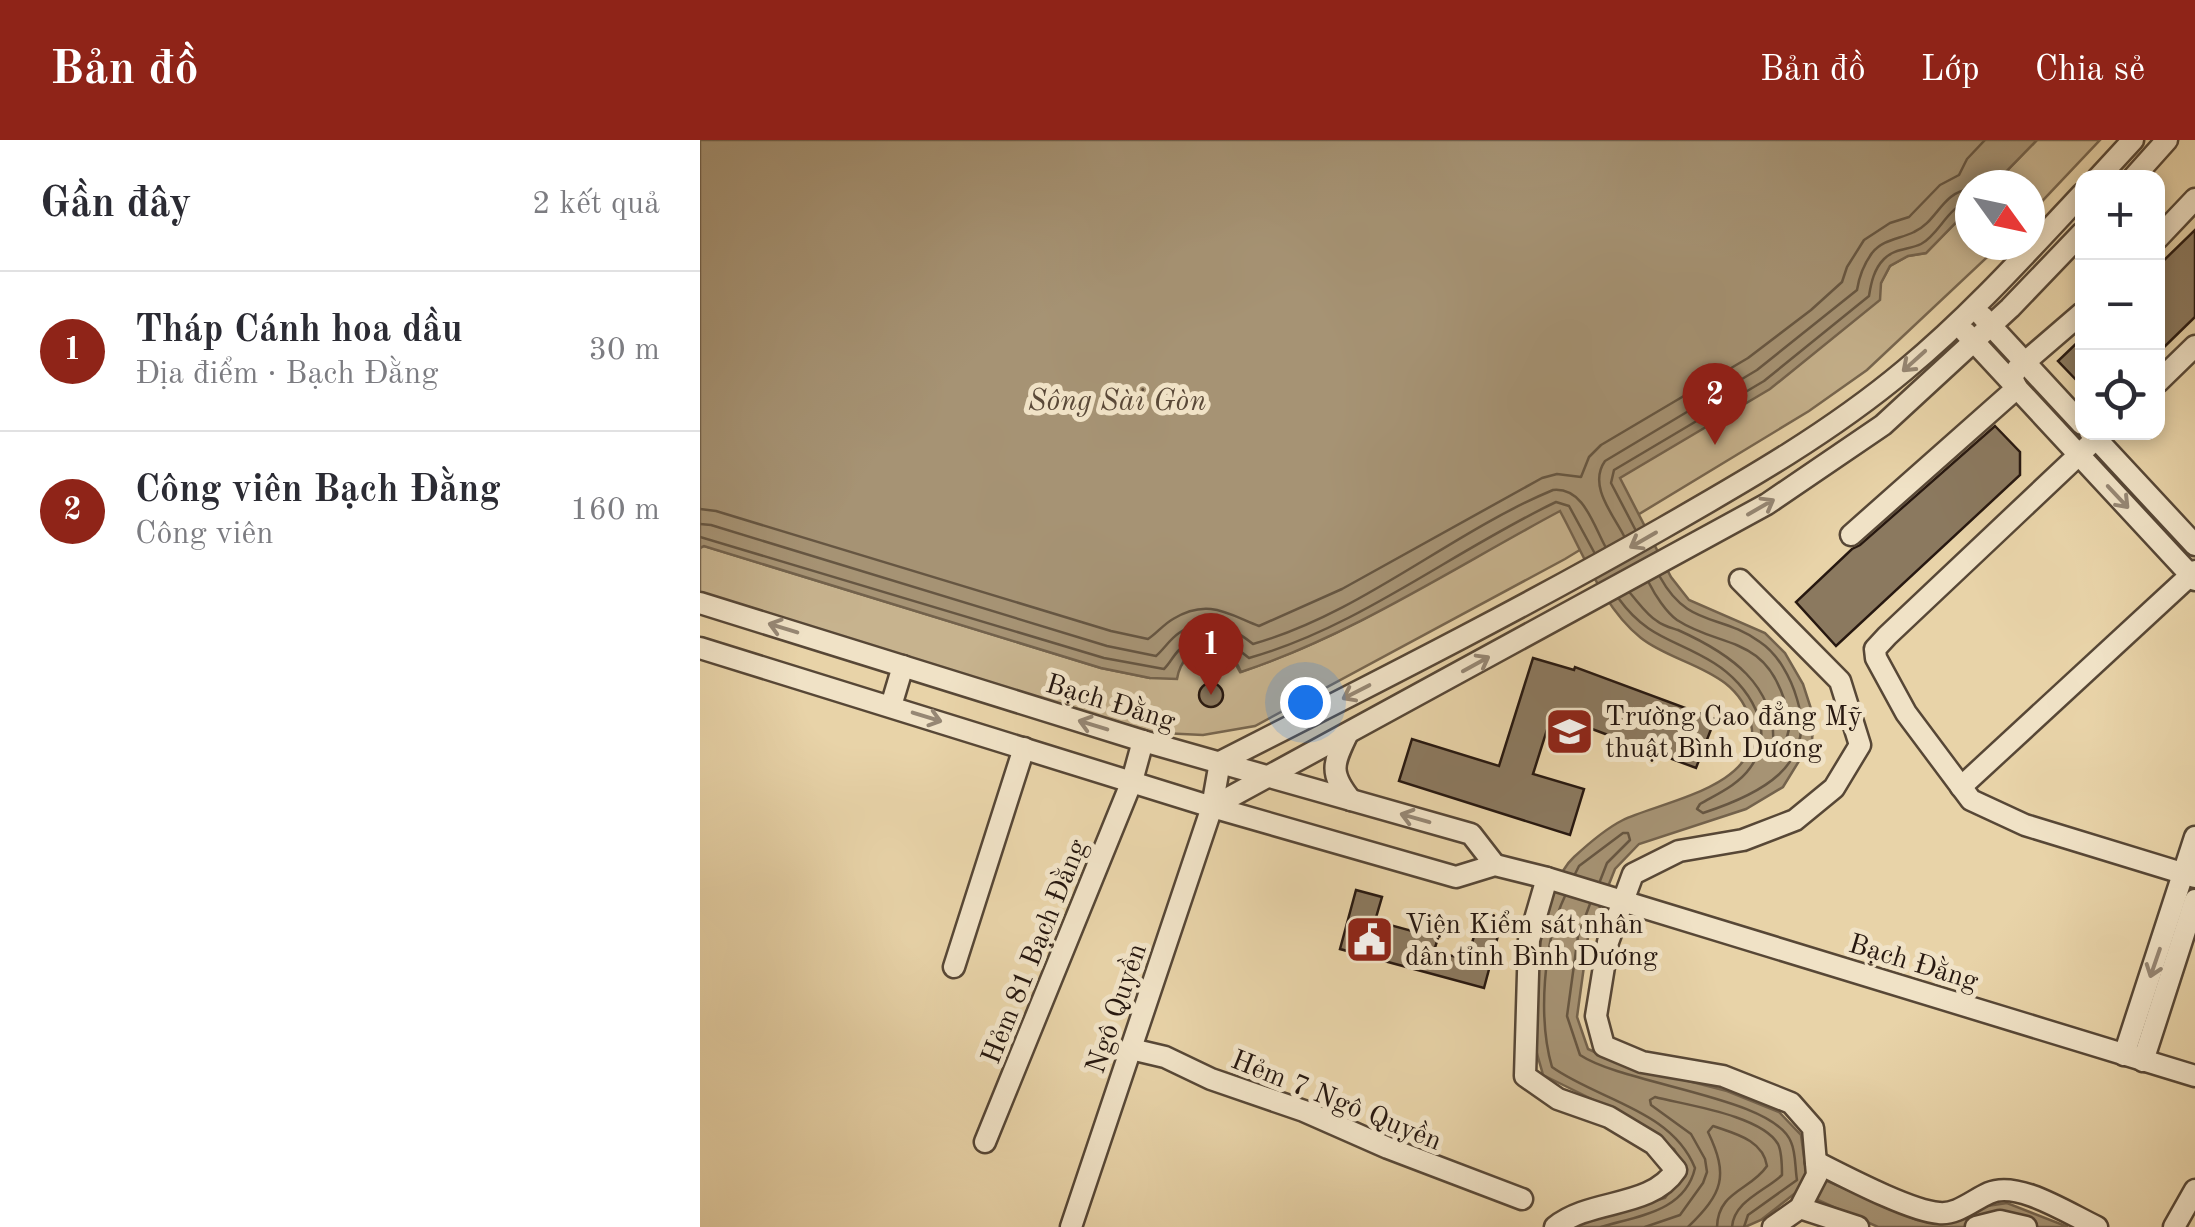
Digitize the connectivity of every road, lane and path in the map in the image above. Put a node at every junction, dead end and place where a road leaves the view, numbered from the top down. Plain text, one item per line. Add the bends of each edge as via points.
1 (2134, 140) edge
2 (2167, 140) edge
3 (2106, 170) edge
4 (2140, 170) edge
5 (2195, 199) edge
6 (2075, 201) edge
7 (2165, 231) edge
8 (2075, 241) edge
9 (1974, 307) junction
10 (2075, 319) edge
11 (1956, 323) junction
12 (1991, 326) junction
13 (1974, 342) junction
14 (2195, 346) edge
15 (2025, 363) junction
16 (2165, 375) edge
17 (2017, 388) junction
18 (2075, 414) edge
19 (2088, 440) edge
20 (2100, 440) edge
21 (2079, 455) junction
22 (1851, 535) dead end
23 (2195, 545) edge
24 (2194, 575) edge
25 (1740, 580) dead end
26 (700, 603) edge
27 (700, 648) edge
28 (903, 666) junction
29 (891, 706) junction
30 (1347, 735) junction
31 (1144, 741) junction
32 (1024, 748) junction
33 (1220, 762) junction
34 (1266, 776) junction
35 (1132, 781) junction
36 (1961, 786) junction
37 (1351, 800) junction
38 (1212, 807) junction
39 (2195, 837) edge
40 (1496, 865) junction
41 (2189, 876) edge
42 (1547, 878) junction
43 (1619, 899) junction
44 (2195, 900) edge
45 (954, 967) dead end
46 (1131, 1049) junction
47 (2134, 1058) junction
48 (2195, 1076) edge
49 (985, 1142) dead end
50 (1817, 1168) junction
51 (2195, 1190) edge
52 (1522, 1199) dead end
53 (1802, 1203) junction
54 (1071, 1227) edge
55 (1556, 1227) edge
56 (1773, 1227) edge
57 (1858, 1227) edge
58 (1976, 1227) edge
59 (2026, 1227) edge
60 (2096, 1227) edge
61 (2174, 1227) edge

1 - 3 street
2 - 4 street
5 - 7 street
6 - 9 street
8 - 12 street
9 - 11 street
9 - 12 street
10 - 15 street
11 - 13 street
11 -> 33 street via 1829,428 1742,483 1544,597
12 - 13 street
12 - 15 street
13 - 17 street
30 -> 13 street via 1767,504 1882,424
14 - 16 street
15 - 17 street via 2014,373
15 - 18 street
17 - 21 street
17 - 22 street
19 - 21 street
20 - 23 street
21 -> 24 street
21 - 36 street via 1876,648 1906,713
24 - 36 street
25 - 43 street via 1840,681 1860,745 1834,788 1795,820 1744,840 1679,851 1632,874
28 -> 26 street, Bạch Đằng
27 - 29 street, Bạch Đằng
28 - 29 street
31 -> 28 street, Bạch Đằng
29 -> 32 street, Bạch Đằng
30 - 34 street
30 - 37 street via 1334,770
31 - 33 street, Bạch Đằng
31 - 35 street, Hẻm 81 Bạch Đằng
32 - 35 street, Bạch Đằng
32 - 45 street
33 - 34 street, Bạch Đằng
33 - 38 street, Ngô Quyền
34 - 37 street, Bạch Đằng
34 - 38 street
35 - 38 street, Bạch Đằng
35 - 49 street, Hẻm 81 Bạch Đằng
36 - 41 street via 1971,800 2025,825
40 -> 37 street, Bạch Đằng via 1471,834
38 - 40 street, Bạch Đằng via 1456,878
38 - 46 street, Ngô Quyền
39 - 41 street
40 - 42 street, Bạch Đằng
41 -> 47 street
42 - 43 street, Bạch Đằng
42 - 55 street via 1529,940 1525,1076 1654,1144 1676,1170 1667,1183 1638,1197 1607,1203
43 - 47 street, Bạch Đằng
43 - 50 street via 1596,1016 1604,1046 1642,1062 1723,1076 1791,1103 1813,1128
44 - 47 street
46 - 52 street, Hẻm 7 Ngô Quyền
46 - 54 street, Ngô Quyền
47 - 48 street, Bạch Đằng
50 - 53 street
50 - 60 street via 1942,1214 2013,1188
51 - 61 street
53 - 56 street
53 - 57 street
58 - 59 street via 2000,1221

